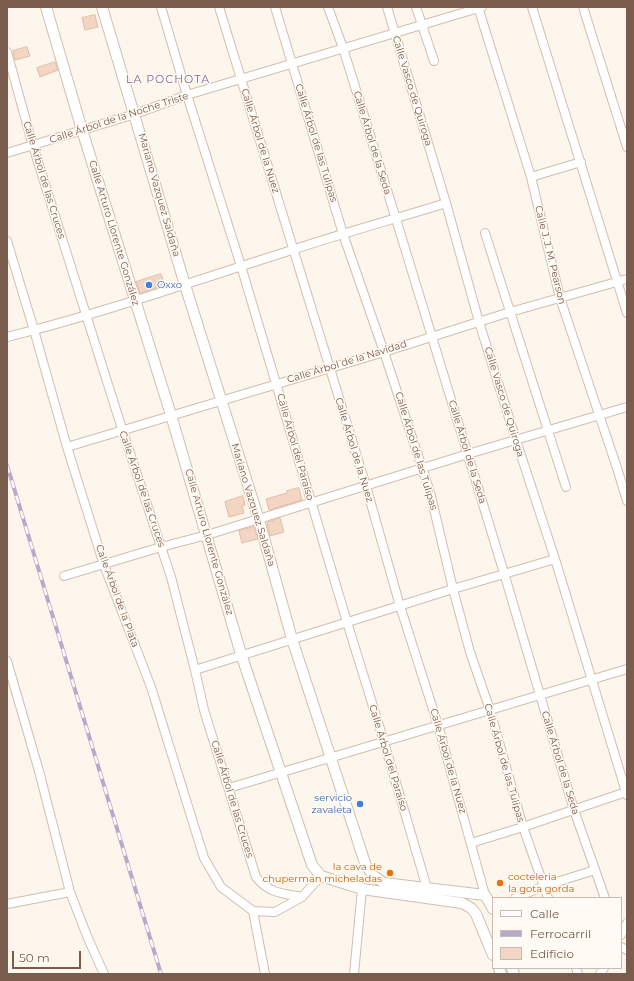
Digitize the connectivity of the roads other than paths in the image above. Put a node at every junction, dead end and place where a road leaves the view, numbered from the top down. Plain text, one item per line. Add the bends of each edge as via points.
1 (46, 7) edge
2 (102, 7) edge
3 (161, 7) edge
4 (219, 7) edge
5 (275, 7) edge
6 (328, 7) edge
7 (387, 7) edge
8 (416, 7) edge
9 (480, 7) edge
10 (532, 7) edge
11 (583, 7) edge
12 (423, 25) junction
13 (395, 33) junction
14 (343, 48) junction
15 (7, 52) edge
16 (434, 61) dead end
17 (292, 63) junction
18 (241, 80) junction
19 (187, 95) junction
20 (135, 114) junction
21 (82, 130) junction
22 (33, 146) junction
23 (627, 148) edge
24 (7, 153) edge
25 (581, 162) junction
26 (531, 177) junction
27 (446, 203) junction
28 (396, 219) junction
29 (485, 233) dead end
30 (343, 234) junction
31 (7, 241) edge
32 (294, 249) junction
33 (241, 266) junction
34 (627, 279) edge
35 (618, 282) junction
36 (185, 285) junction
37 (560, 298) junction
38 (135, 300) junction
39 (510, 312) junction
40 (627, 313) edge
41 (86, 316) junction
42 (480, 322) junction
43 (34, 330) junction
44 (432, 336) junction
45 (7, 337) edge
46 (384, 352) junction
47 (329, 368) junction
48 (276, 384) junction
49 (222, 401) junction
50 (627, 407) edge
51 (171, 415) junction
52 (600, 415) junction
53 (122, 429) junction
54 (548, 431) junction
55 (516, 440) junction
56 (67, 447) junction
57 (468, 454) junction
58 (422, 469) junction
59 (366, 486) junction
60 (566, 487) dead end
61 (627, 501) edge
62 (311, 504) junction
63 (258, 520) junction
64 (207, 535) junction
65 (161, 547) junction
66 (555, 559) junction
67 (104, 565) junction
68 (504, 573) junction
69 (64, 576) dead end
70 (453, 589) junction
71 (400, 606) junction
72 (347, 622) junction
73 (292, 639) junction
74 (241, 654) junction
75 (7, 661) edge
76 (196, 670) junction
77 (627, 670) edge
78 (593, 680) junction
79 (540, 695) junction
80 (490, 710) junction
81 (438, 725) junction
82 (384, 742) junction
83 (332, 757) junction
84 (280, 772) junction
85 (229, 788) junction
86 (627, 793) edge
87 (574, 810) junction
88 (523, 828) junction
89 (471, 843) junction
90 (595, 870) junction
91 (321, 876) junction
92 (544, 886) junction
93 (427, 888) junction
94 (362, 889) junction
95 (70, 892) junction
96 (485, 895) junction
97 (302, 897) junction
98 (517, 897) edge
99 (548, 897) edge
100 (605, 897) edge
101 (7, 904) edge
102 (492, 907) edge
103 (253, 911) junction
104 (627, 923) edge
105 (622, 933) edge
106 (492, 953) edge
107 (104, 974) edge
108 (265, 974) edge
109 (354, 974) edge

1 - 21 street, Calle Arturo Llorente González
2 - 20 street, Mariano Vazquez Saldaña
3 - 19 street, Calle Árbol del Paraíso
4 - 18 street, Calle Árbol de la Nuez
5 - 17 street, Calle Árbol de las Tulipas
6 - 14 street, Calle Árbol de la Seda
7 - 13 street, Calle Vasco de Quiroga
8 - 12 street
9 - 12 street, Calle Árbol de la Noche Triste
9 - 26 street, Calle J. J. M. Pearson
10 - 25 street
11 - 23 street
12 - 13 street, Calle Árbol de la Noche Triste
12 - 16 street
13 - 14 street, Calle Árbol de la Noche Triste
13 - 27 street, Calle Vasco de Quiroga
14 - 17 street, Calle Árbol de la Noche Triste
14 - 28 street, Calle Árbol de la Seda
15 - 22 street, Calle Árbol de las Cruces
17 - 18 street, Calle Árbol de la Noche Triste
17 - 30 street, Calle Árbol de las Tulipas
18 - 19 street, Calle Árbol de la Noche Triste
18 - 32 street, Calle Árbol de la Nuez
19 - 20 street, Calle Árbol de la Noche Triste
19 - 33 street, Calle Árbol del Paraíso
20 - 21 street, Calle Árbol de la Noche Triste
20 - 36 street, Mariano Vazquez Saldaña
21 - 22 street, Calle Árbol de la Noche Triste
21 - 38 street, Calle Arturo Llorente González
22 - 24 street, Calle Árbol de la Noche Triste
22 - 41 street, Calle Árbol de las Cruces
25 - 26 street
25 - 35 street
26 - 37 street, Calle J. J. M. Pearson
27 - 28 street
27 - 42 street, Calle Vasco de Quiroga
28 - 30 street
28 - 44 street, Calle Árbol de la Seda
29 - 39 street
30 - 32 street
30 - 46 street, Calle Árbol de las Tulipas
31 - 43 street, Calle Árbol de la Plata
32 - 33 street
32 - 47 street, Calle Árbol de la Nuez
33 - 36 street
33 - 48 street, Calle Árbol del Paraíso
34 - 35 street, Calle Árbol de la Navidad
35 - 37 street, Calle Árbol de la Navidad
35 - 40 street
36 - 38 street
36 - 49 street, Mariano Vazquez Saldaña
37 - 39 street, Calle Árbol de la Navidad
37 - 52 street, Calle J. J. M. Pearson
38 - 41 street
38 - 51 street, Calle Arturo Llorente González
39 - 42 street, Calle Árbol de la Navidad
39 - 54 street
41 - 43 street
41 - 53 street, Calle Árbol de las Cruces
42 - 44 street, Calle Árbol de la Navidad
42 - 55 street, Calle Vasco de Quiroga
43 - 45 street
43 - 56 street, Calle Árbol de la Plata
44 - 46 street, Calle Árbol de la Navidad
44 - 57 street, Calle Árbol de la Seda
46 - 47 street, Calle Árbol de la Navidad
46 - 58 street, Calle Árbol de las Tulipas
47 - 48 street, Calle Árbol de la Navidad
47 - 59 street, Calle Árbol de la Nuez
48 - 49 street, Calle Árbol de la Navidad
48 - 62 street, Calle Árbol del Paraíso
49 - 51 street, Calle Árbol de la Navidad
49 - 63 street, Mariano Vazquez Saldaña
50 - 52 street
51 - 53 street, Calle Árbol de la Navidad
51 - 64 street, Calle Arturo Llorente González
52 - 54 street
52 - 61 street, Calle J. J. M. Pearson
53 - 56 street, Calle Árbol de la Navidad
53 - 65 street, Calle Árbol de las Cruces
54 - 55 street
54 - 60 street
55 - 57 street
55 - 66 street, Calle Vasco de Quiroga
56 - 67 street, Calle Árbol de la Plata
57 - 58 street
57 - 68 street, Calle Árbol de la Seda
58 - 59 street
58 - 70 street, Calle Árbol de las Tulipas
59 - 62 street
59 - 71 street, Calle Árbol de la Nuez
62 - 63 street
62 - 72 street, Calle Árbol del Paraíso
63 - 64 street
63 - 73 street, Mariano Vazquez Saldaña
64 - 65 street
64 - 74 street, Calle Arturo Llorente González
65 - 67 street
65 - 76 street, Calle Árbol de las Cruces
66 - 68 street
66 - 78 street, Calle Vasco de Quiroga
67 - 69 street
67 - 103 street, Calle Árbol de la Plata via 151,688 204,858 221,887
68 - 70 street
68 - 79 street, Calle Árbol de la Seda
70 - 71 street
70 - 80 street, Calle Árbol de las Tulipas via 470,652
71 - 72 street
71 - 81 street, Calle Árbol de la Nuez
72 - 73 street
72 - 82 street, Calle Árbol del Paraíso
73 - 74 street
73 - 83 street, Mariano Vazquez Saldaña
74 - 76 street
74 - 84 street, Calle Arturo Llorente González
75 - 95 street
76 - 85 street, Calle Árbol de las Cruces via 204,710
77 - 78 street
78 - 79 street
78 - 86 street, Calle Vasco de Quiroga
79 - 80 street
79 - 87 street, Calle Árbol de la Seda
80 - 81 street
80 - 88 street, Calle Árbol de las Tulipas
81 - 82 street
81 - 89 street, Calle Árbol de la Nuez
82 - 83 street
82 - 93 street, Calle Árbol del Paraíso
83 - 84 street
83 - 93 street, Mariano Vazquez Saldaña via 366,866 384,883
84 - 85 street
84 - 91 street, Calle Arturo Llorente González via 312,865
85 - 97 street, Calle Árbol de las Cruces via 256,877 272,891
86 - 87 street
87 - 88 street
87 - 90 street, Calle Árbol de la Seda
88 - 89 street
88 - 92 street, Calle Árbol de las Tulipas
89 - 96 street, Calle Árbol de la Nuez
90 - 92 street
90 - 100 street, Calle Árbol de la Seda
91 - 94 street
91 - 97 street
92 - 98 street
92 - 99 street, Calle Árbol de las Tulipas
93 - 96 street, Mariano Vazquez Saldaña
94 - 106 street via 462,903 476,914
94 - 109 street
95 - 101 street
95 - 107 street
96 - 102 street
97 - 103 street via 275,912
103 - 108 street
104 - 105 street

